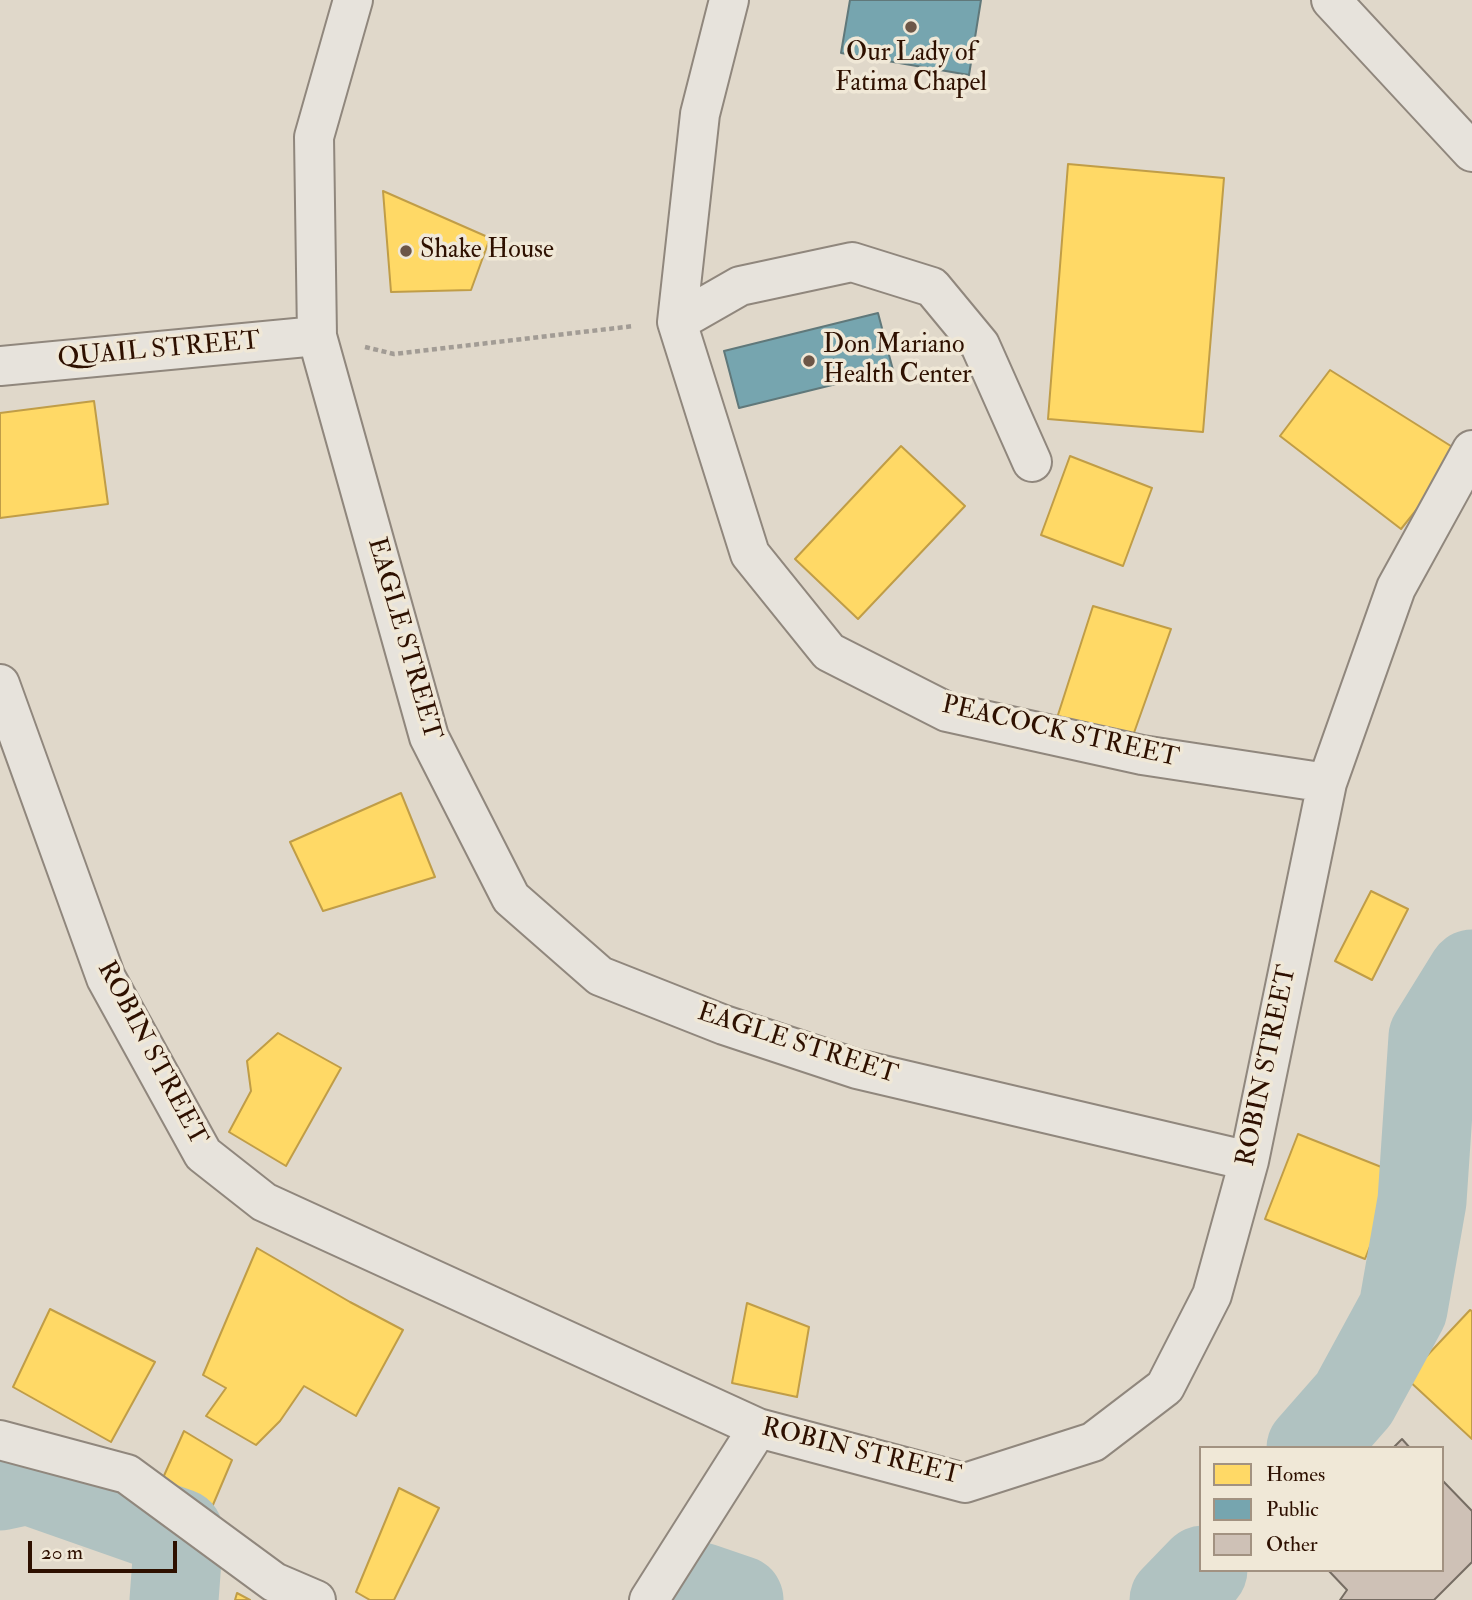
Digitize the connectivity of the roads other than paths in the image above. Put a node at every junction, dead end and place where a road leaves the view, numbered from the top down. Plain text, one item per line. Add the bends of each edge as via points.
1 (353, 0) edge
2 (729, 0) edge
3 (1331, 0) edge
4 (1472, 152) edge
5 (677, 322) junction
6 (317, 336) junction
7 (0, 366) edge
8 (1472, 450) edge
9 (1032, 462) dead end
10 (0, 684) edge
11 (1327, 783) junction
12 (1249, 1161) junction
13 (758, 1428) junction
14 (0, 1440) edge
15 (316, 1600) edge
16 (649, 1600) edge

1 - 6 street, EAGLE STREET via 314,137
2 - 5 street, PEACOCK STREET via 700,114
3 - 4 street
5 - 9 street via 740,286 852,262 932,287 980,345
5 - 11 street, PEACOCK STREET via 750,554 829,652 947,712 1142,755
6 - 7 street, QUAIL STREET
6 - 12 street, EAGLE STREET via 429,737 512,898 541,924 600,976 724,1025 857,1069
8 - 11 street, ROBIN STREET via 1396,589
10 - 13 street, ROBIN STREET via 106,978 203,1154 264,1202
11 - 12 street, ROBIN STREET
12 - 13 street, ROBIN STREET via 1212,1295 1165,1387 1093,1442 965,1483
13 - 16 street
14 - 15 street via 127,1474 274,1582

